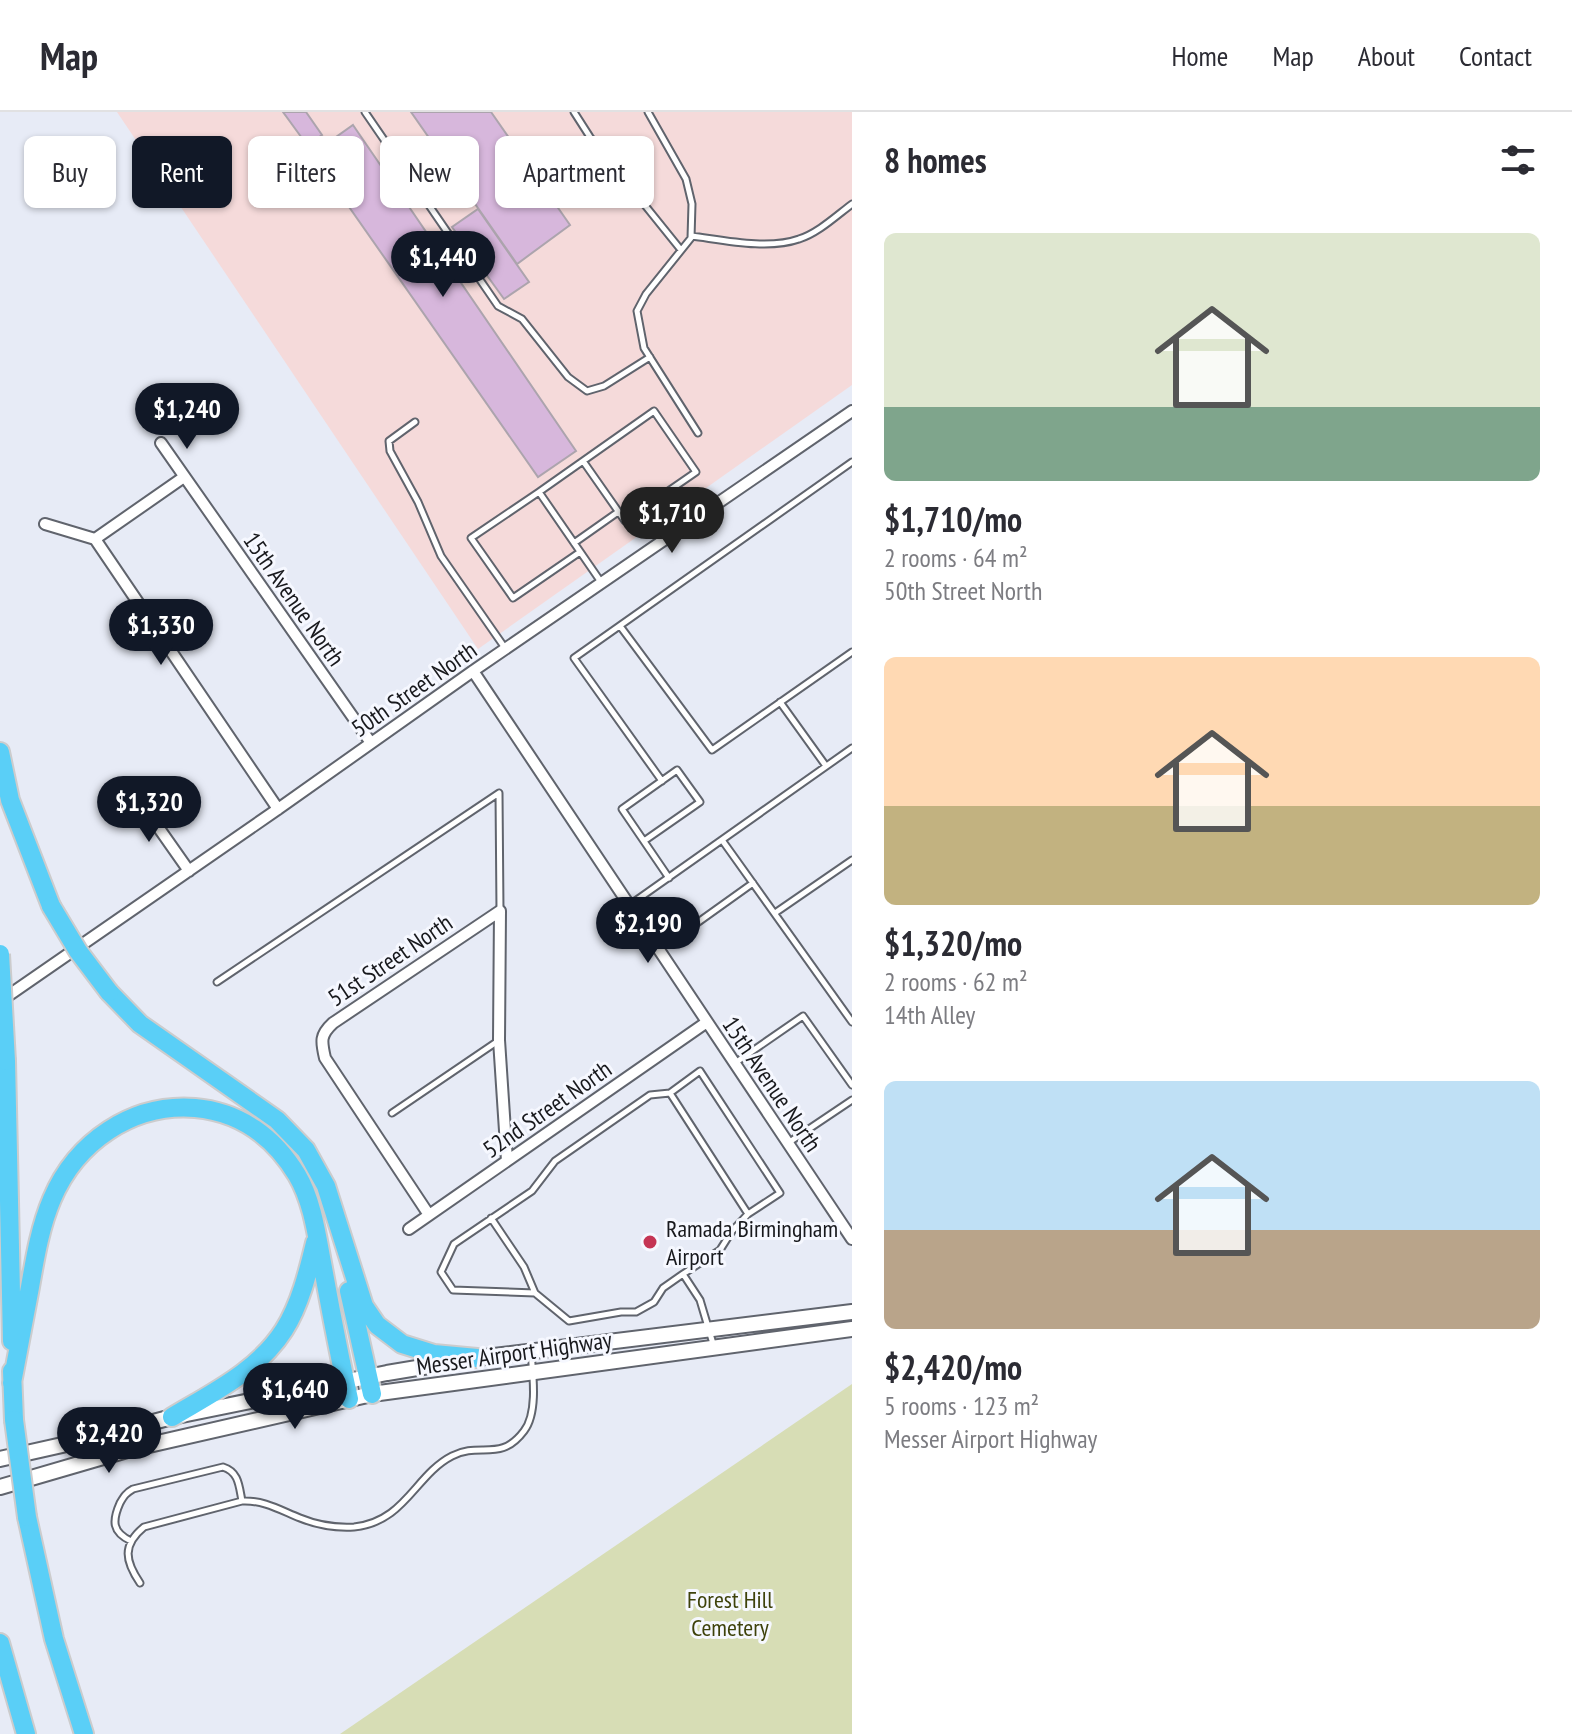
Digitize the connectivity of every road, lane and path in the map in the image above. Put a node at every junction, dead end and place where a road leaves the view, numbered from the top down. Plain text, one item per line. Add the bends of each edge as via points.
1 (365, 112) edge
2 (574, 112) edge
3 (648, 112) edge
4 (852, 204) edge
5 (692, 236) junction
6 (681, 250) junction
7 (650, 357) junction
8 (852, 411) edge
9 (415, 422) dead end
10 (698, 433) dead end
11 (161, 443) dead end
12 (583, 461) junction
13 (852, 462) edge
14 (184, 477) junction
15 (539, 492) junction
16 (618, 512) junction
17 (45, 524) dead end
18 (95, 539) junction
19 (574, 543) junction
20 (580, 552) junction
21 (601, 583) junction
22 (620, 626) junction
23 (505, 649) junction
24 (852, 652) edge
25 (473, 671) junction
26 (780, 702) junction
27 (371, 743) junction
28 (852, 748) edge
29 (0, 752) edge
30 (826, 766) junction
31 (662, 781) junction
32 (137, 797) dead end
33 (278, 809) junction
34 (722, 840) junction
35 (644, 841) junction
36 (852, 860) edge
37 (189, 871) junction
38 (669, 878) junction
39 (753, 883) junction
40 (629, 905) junction
41 (500, 911) junction
42 (775, 913) junction
43 (683, 933) dead end
44 (0, 954) edge
45 (217, 982) dead end
46 (0, 1001) edge
47 (707, 1022) junction
48 (852, 1022) edge
49 (499, 1040) junction
50 (734, 1063) junction
51 (852, 1085) edge
52 (670, 1093) junction
53 (852, 1100) edge
54 (392, 1113) dead end
55 (788, 1143) junction
56 (507, 1161) junction
57 (326, 1186) junction
58 (748, 1214) junction
59 (429, 1215) junction
60 (491, 1218) junction
61 (409, 1229) dead end
62 (317, 1237) junction
63 (852, 1239) edge
64 (683, 1274) junction
65 (535, 1293) junction
66 (852, 1312) edge
67 (709, 1329) junction
68 (852, 1329) edge
69 (714, 1348) junction
70 (531, 1351) junction
71 (477, 1358) junction
72 (533, 1372) junction
73 (12, 1383) junction
74 (370, 1385) junction
75 (347, 1390) junction
76 (172, 1417) junction
77 (0, 1459) edge
78 (0, 1487) edge
79 (242, 1501) junction
80 (131, 1541) junction
81 (140, 1583) dead end
82 (0, 1643) edge
83 (26, 1734) edge
84 (84, 1734) edge

1 - 7 lane via 498,306 522,319 568,377 587,391
2 - 6 lane
3 - 5 lane via 686,179
4 - 5 lane via 801,239 783,243
5 - 6 lane
6 - 7 lane via 637,311
7 - 10 lane
8 - 21 street, 50th Street North
9 - 23 lane via 389,441 390,451 441,556
11 - 14 street, 15th Avenue North
12 - 15 lane
12 - 16 lane
12 - 16 lane via 654,411 696,472 625,521
13 - 22 lane
14 - 18 street
14 - 27 street, 15th Avenue North
15 - 19 lane
15 - 20 lane via 471,538 513,598
16 - 19 lane
17 - 18 street
18 - 33 street
19 - 20 lane
20 - 21 lane
21 - 23 street, 50th Street North
22 - 26 lane via 712,750
22 - 31 lane via 574,658
23 - 25 street, 50th Street North
24 - 26 lane
25 - 27 street, 50th Street North
25 - 40 street, 15th Avenue North
26 - 30 lane
27 - 33 street, 50th Street North
28 - 30 lane
29 - 57 highway, bridge via 10,800 51,906 78,951 140,1024 277,1120 306,1150
30 - 34 lane
31 - 35 lane via 622,809
31 - 35 lane via 677,770 700,802
32 - 37 street
33 - 37 street, 50th Street North
34 - 38 lane
34 - 39 lane
35 - 38 lane
36 - 42 lane
37 - 46 street, 50th Street North
38 - 40 lane
39 - 42 lane
39 - 43 lane
40 - 47 street, 15th Avenue North
41 - 45 lane via 499,793
41 - 49 street
41 - 59 street, 51st Street North via 324,1031 325,1058
42 - 48 lane
44 - 73 highway, bridge
47 - 50 street, 15th Avenue North
47 - 56 street, 52nd Street North
49 - 54 lane
49 - 56 street
50 - 51 lane via 803,1016
50 - 55 street, 15th Avenue North
52 - 58 lane
52 - 58 lane via 700,1071 780,1193
52 - 60 lane via 650,1095 555,1161 532,1191
53 - 55 lane
55 - 63 street, 15th Avenue North
56 - 59 street, 52nd Street North
57 - 71 highway via 364,1306 377,1325 413,1348
57 - 74 highway
58 - 64 lane via 720,1250
59 - 61 street, 52nd Street North
60 - 65 lane
60 - 65 lane via 454,1244 441,1272 453,1290
62 - 73 highway via 308,1199 280,1150 236,1117 179,1107 129,1118 89,1145 52,1198 38,1241
62 - 75 highway
62 - 76 highway via 307,1280 284,1330 236,1378
64 - 65 lane via 636,1312 569,1321
64 - 67 lane via 700,1300
66 - 67 main road, Messer Airport Highway
67 - 69 lane
67 - 70 main road, Messer Airport Highway
68 - 69 main road, Messer Airport Highway
69 - 72 main road, Messer Airport Highway
70 - 71 main road, Messer Airport Highway
70 - 72 lane
71 - 74 main road, Messer Airport Highway
72 - 74 main road, Messer Airport Highway
72 - 79 lane via 531,1416 513,1444 452,1456 381,1518 334,1527
73 - 84 highway, bridge via 27,1517 54,1639
74 - 75 main road, Messer Airport Highway
75 - 76 main road, Messer Airport Highway
75 - 78 main road, Messer Airport Highway
76 - 77 main road, Messer Airport Highway
79 - 80 lane via 144,1527
79 - 80 lane via 235,1473 223,1467 133,1489 115,1516 120,1534
80 - 81 lane via 128,1562
82 - 83 highway

